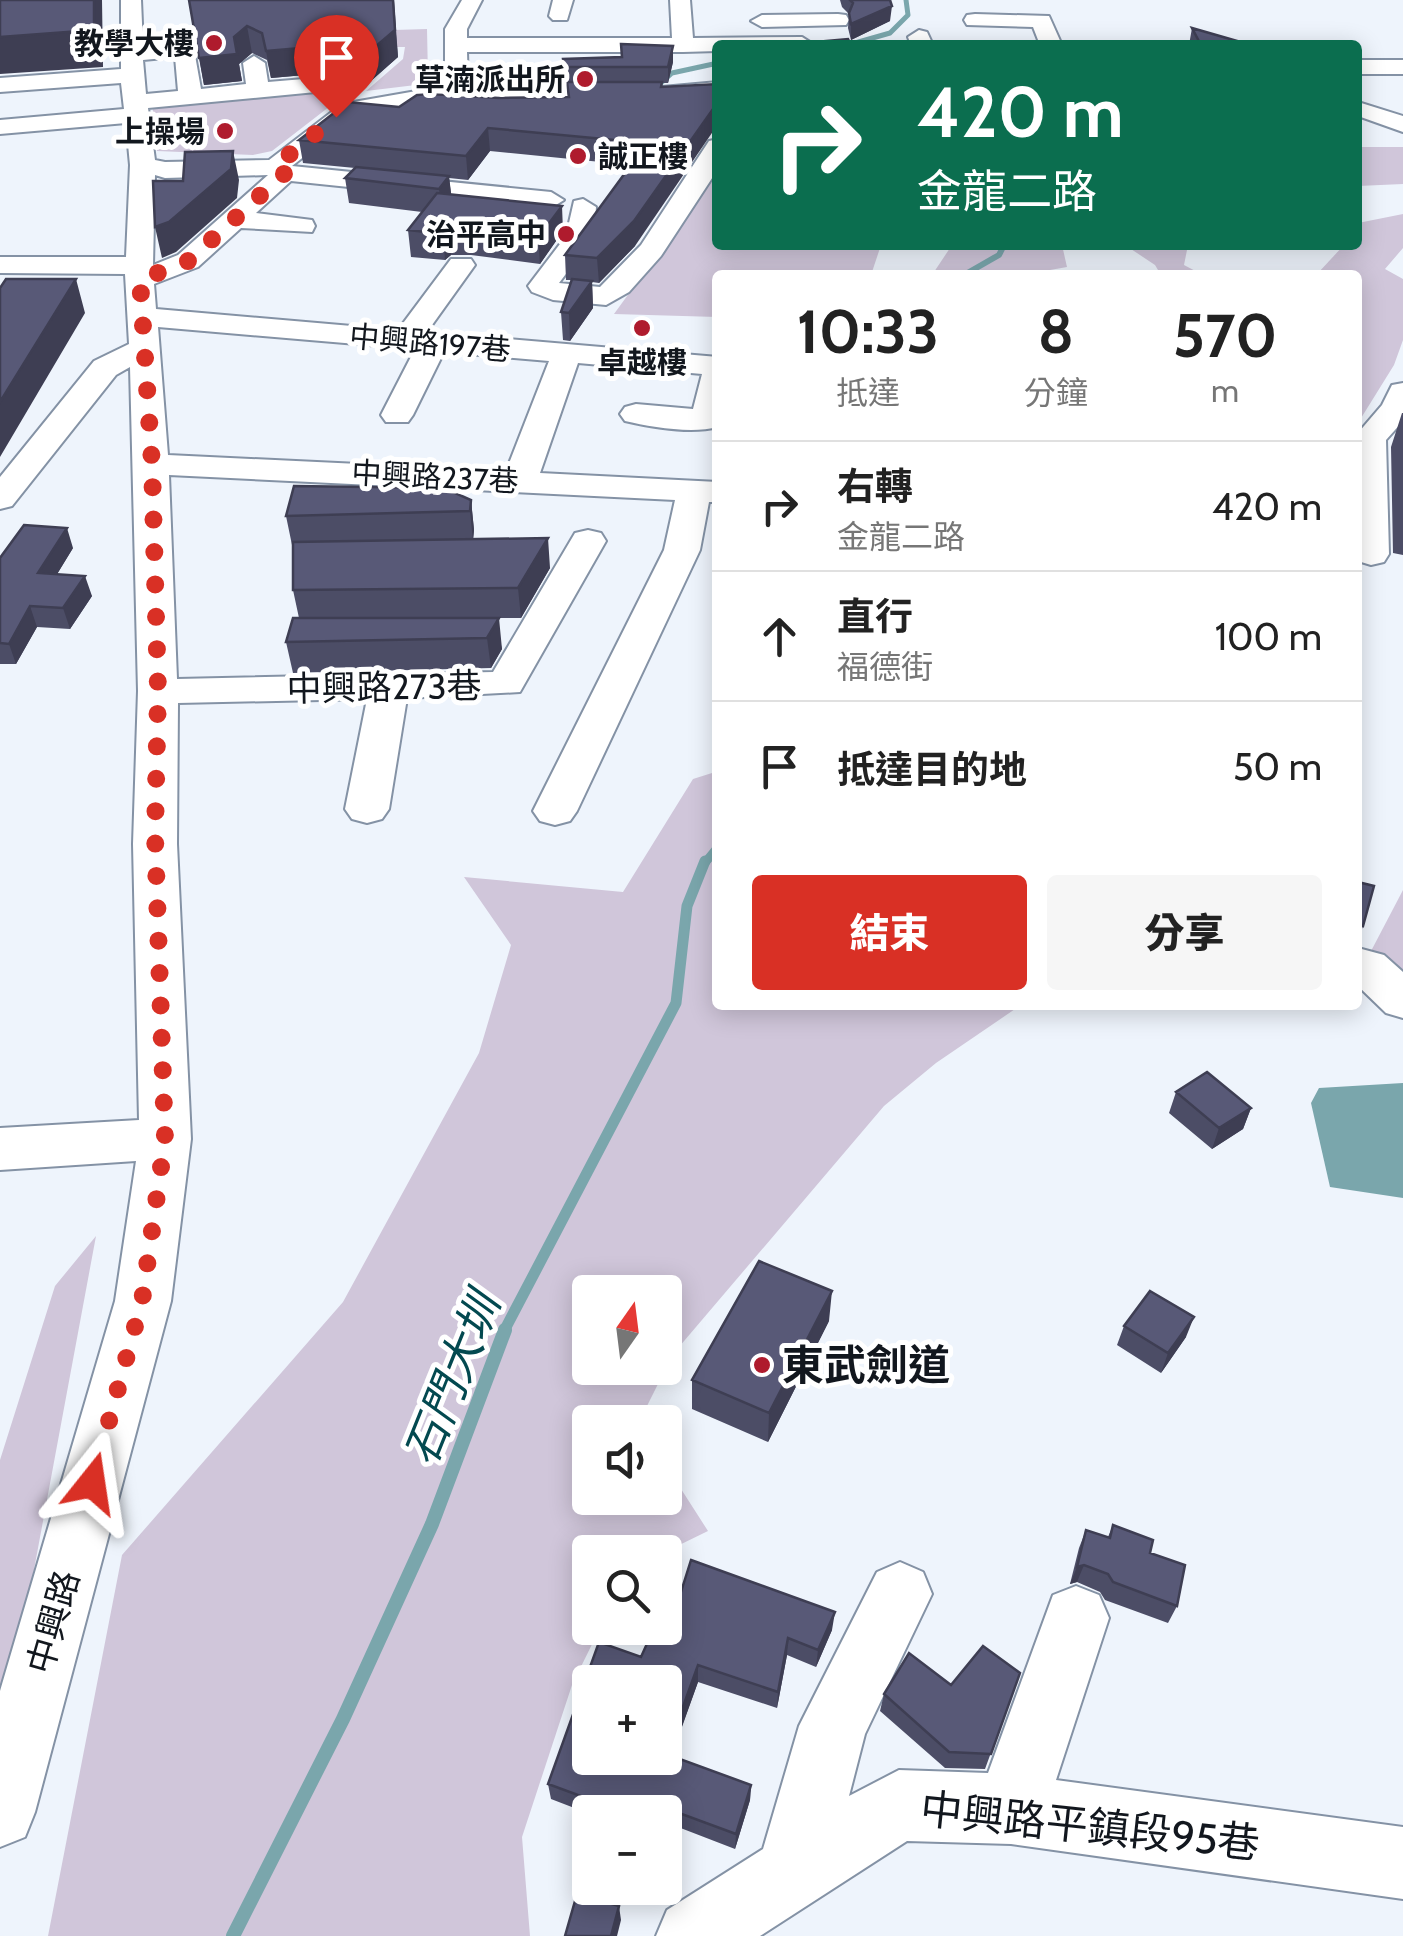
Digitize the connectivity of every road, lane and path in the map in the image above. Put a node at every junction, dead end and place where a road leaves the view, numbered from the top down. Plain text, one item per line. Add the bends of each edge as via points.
1 (131, 0) edge
2 (472, 0) edge
3 (971, 10) edge
4 (838, 20) edge
5 (740, 21) dead end
6 (681, 22) edge
7 (780, 40) edge
8 (984, 40) edge
9 (1049, 40) edge
10 (454, 54) junction
11 (254, 63) edge
12 (1362, 67) edge
13 (1403, 67) edge
14 (33, 82) junction
15 (0, 85) edge
16 (316, 86) dead end
17 (135, 87) junction
18 (258, 90) junction
19 (712, 90) edge
20 (457, 91) junction
21 (569, 93) junction
22 (190, 97) junction
23 (643, 98) junction
24 (1362, 111) edge
25 (1403, 125) edge
26 (2, 127) edge
27 (712, 156) edge
28 (143, 165) junction
29 (280, 170) junction
30 (235, 219) junction
31 (302, 226) dead end
32 (0, 265) edge
33 (461, 265) dead end
34 (142, 303) junction
35 (420, 342) junction
36 (566, 355) junction
37 (712, 368) edge
38 (1403, 392) edge
39 (712, 394) edge
40 (397, 414) dead end
41 (636, 414) dead end
42 (152, 464) junction
43 (520, 480) junction
44 (626, 486) junction
45 (706, 492) edge
46 (0, 499) edge
47 (1371, 554) dead end
48 (389, 686) junction
49 (158, 691) junction
50 (367, 809) dead end
51 (556, 811) dead end
52 (1362, 966) edge
53 (1403, 1000) edge
54 (165, 1139) junction
55 (0, 1149) edge
56 (900, 1594) dead end
57 (1076, 1618) dead end
58 (1011, 1809) junction
59 (0, 1812) edge
60 (1403, 1864) edge
61 (793, 1872) junction
62 (694, 1936) edge

1 - 17 street, 中興路
2 - 10 street via 456,29
3 - 8 street
3 - 9 street via 1041,21
4 - 5 street
6 - 7 street
6 - 10 street
10 - 20 street
10 - 23 street via 614,60 613,75
11 - 18 street
12 - 13 street
14 - 15 street
14 - 17 street
14 - 26 street
16 - 18 street
17 - 22 street
17 - 22 street via 185,49
17 - 26 street
17 - 28 street, 中興路
18 - 22 street
19 - 23 street
20 - 21 street
20 - 29 street via 350,109
21 - 23 street
21 - 23 street
24 - 25 street
27 - 29 street via 611,294 542,286 580,236 583,207
28 - 29 street
28 - 34 street, 中興路
29 - 30 street
30 - 31 street
30 - 34 street
32 - 34 street, 中興路197巷
33 - 35 street
34 - 35 street, 中興路197巷
34 - 42 street, 中興路
34 - 46 street via 104,368
35 - 36 street, 中興路197巷
35 - 40 street
36 - 37 street, 中興路197巷
36 - 43 street
38 - 47 street via 1370,438
39 - 41 street via 706,420
42 - 43 street, 中興路237巷
42 - 49 street, 中興路
43 - 44 street, 中興路237巷
44 - 45 street, 中興路237巷
44 - 48 street, 中興路273巷 via 516,633 506,684
45 - 51 street
48 - 49 street, 中興路273巷
48 - 50 street
49 - 54 street, 中興路 via 155,835
52 - 53 street
54 - 55 street
54 - 59 street, 中興路 via 142,1301
56 - 61 street via 833,1726
57 - 58 street
58 - 60 street, 中興路平鎮段95巷
58 - 61 street, 中興路平鎮段95巷 via 899,1805
61 - 62 street, 中興路平鎮段95巷

